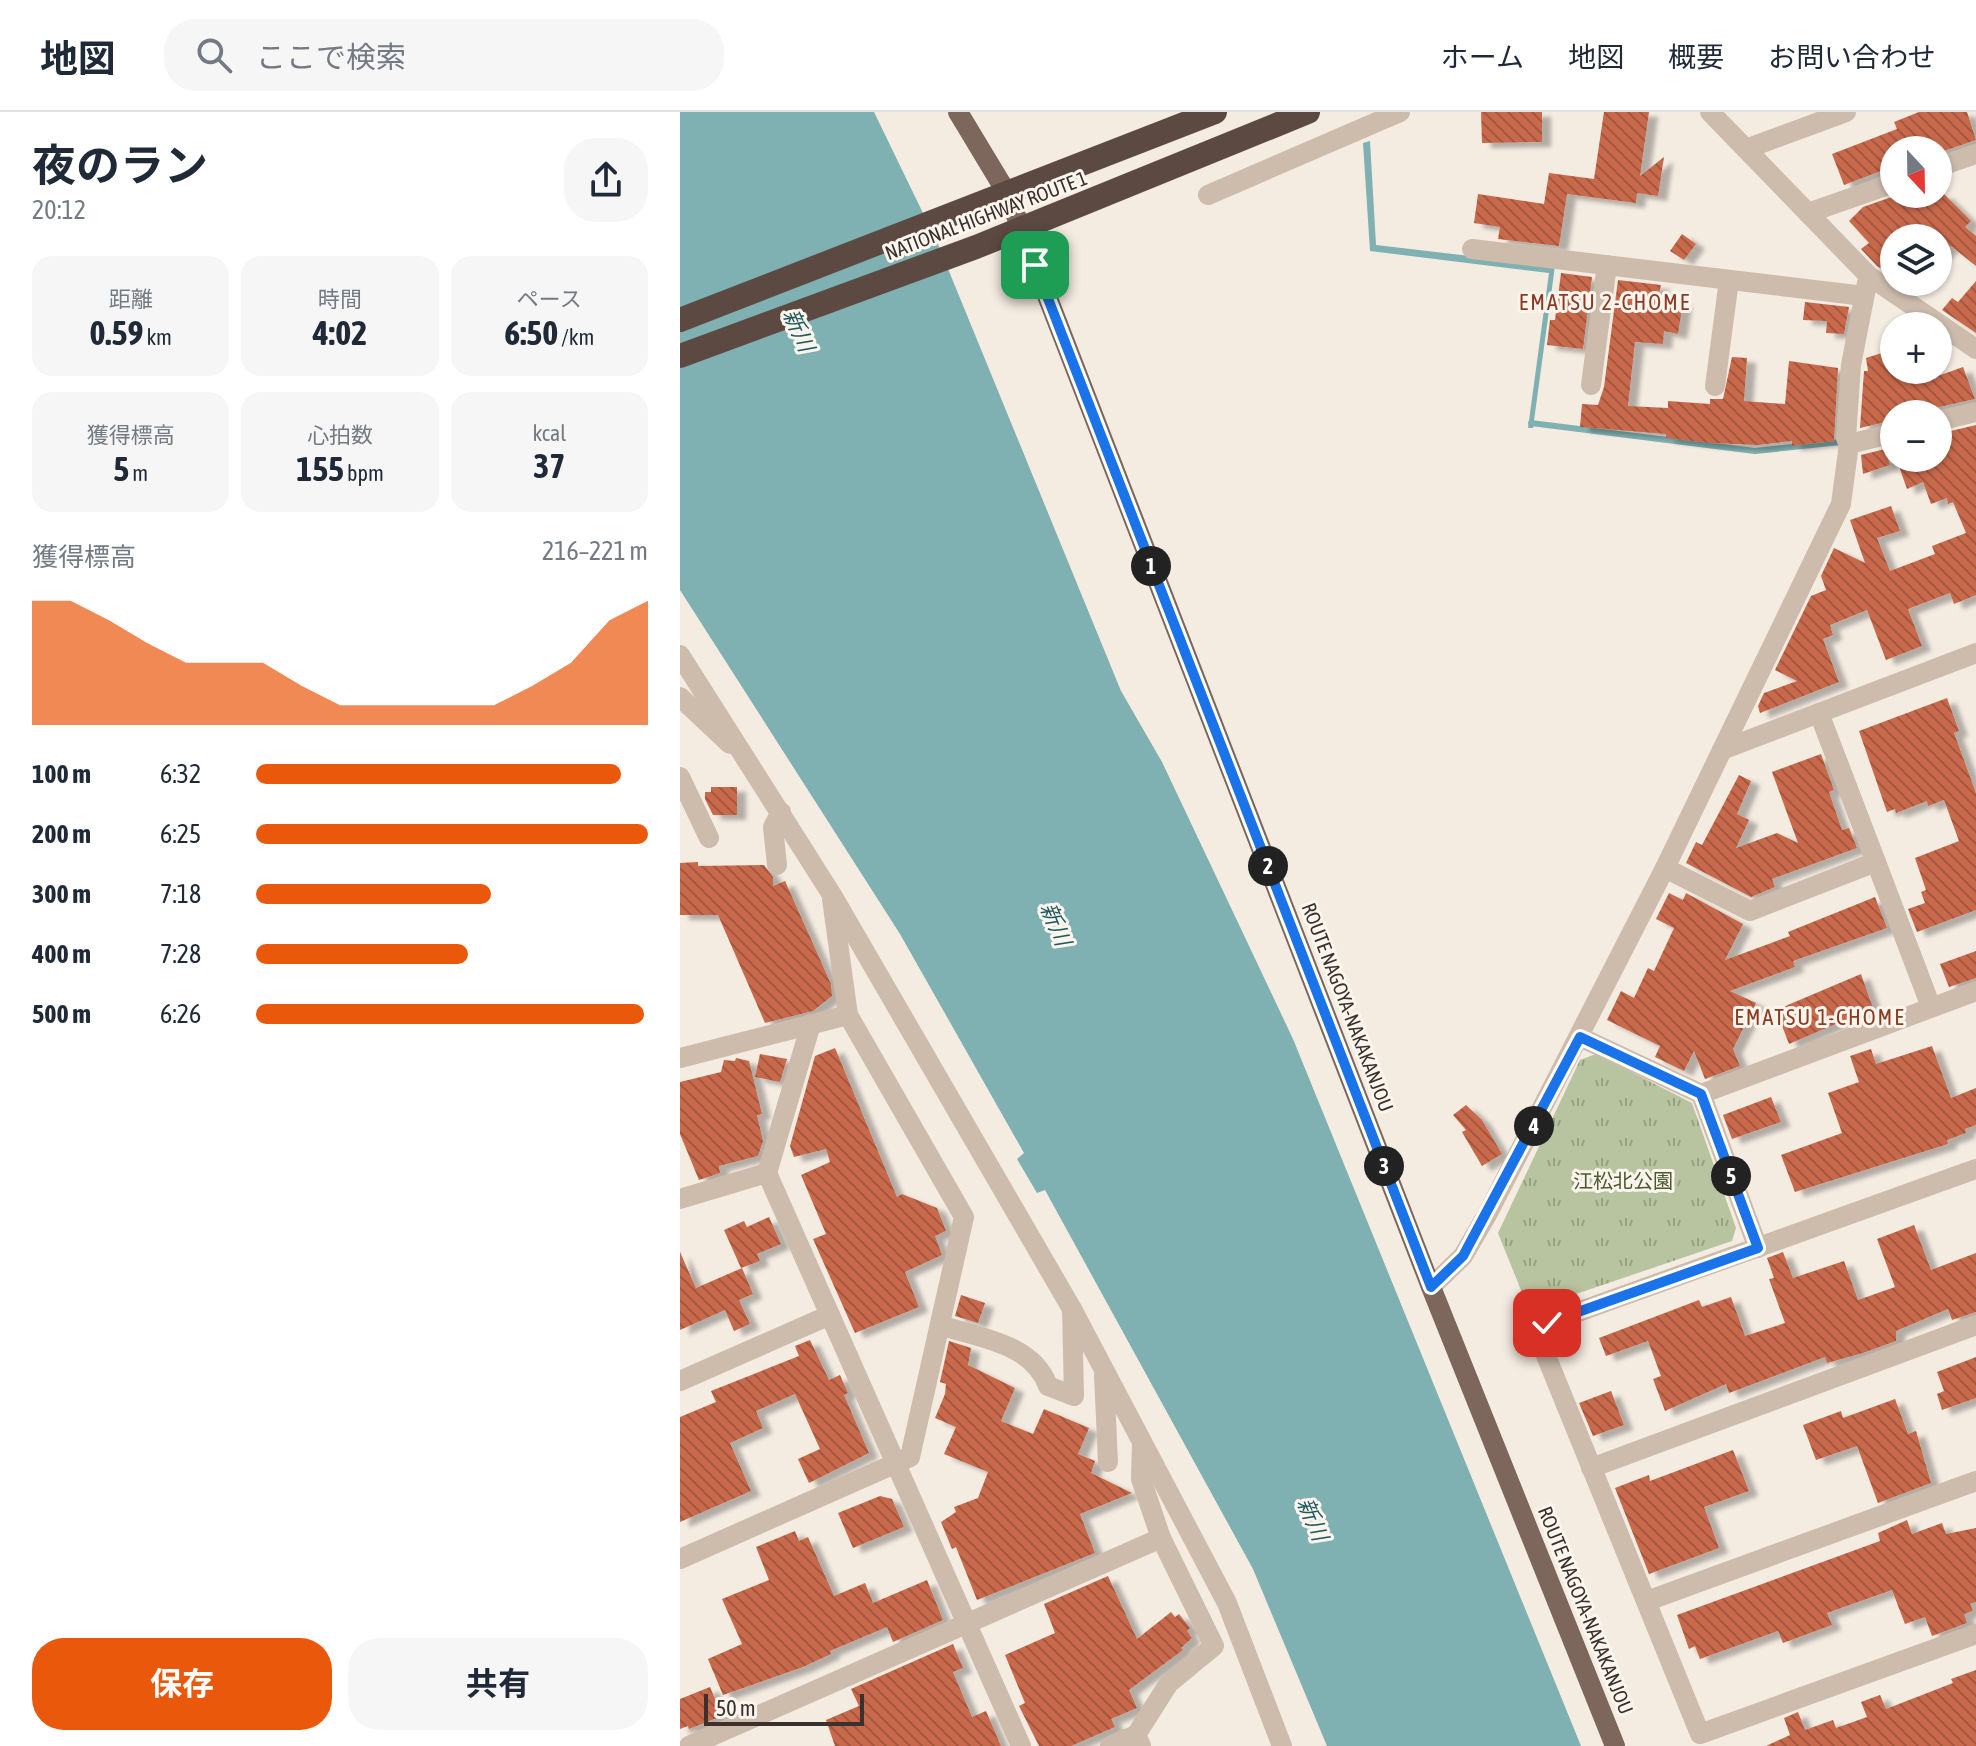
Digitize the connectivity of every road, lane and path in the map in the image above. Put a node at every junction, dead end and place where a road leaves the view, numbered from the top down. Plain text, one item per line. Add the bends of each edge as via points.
1 (958, 112) edge
2 (1308, 112) edge
3 (1400, 112) edge
4 (1710, 112) edge
5 (1846, 112) edge
6 (1205, 114) edge
7 (1746, 149) junction
8 (1976, 154) edge
9 (1952, 162) edge
10 (1880, 188) edge
11 (1008, 195) junction
12 (1208, 195) dead end
13 (1808, 213) junction
14 (1021, 229) junction
15 (1472, 249) dead end
16 (1607, 265) junction
17 (1729, 280) junction
18 (1867, 286) junction
19 (680, 320) edge
20 (1976, 349) edge
21 (680, 356) edge
22 (1591, 385) dead end
23 (1715, 386) dead end
24 (1976, 412) edge
25 (1952, 418) edge
26 (1880, 436) edge
27 (1849, 444) junction
28 (1976, 653) edge
29 (680, 655) edge
30 (680, 697) edge
31 (1819, 713) junction
32 (1722, 750) junction
33 (750, 763) junction
34 (682, 785) edge
35 (781, 812) junction
36 (709, 838) dead end
37 (1876, 862) junction
38 (777, 865) dead end
39 (1665, 868) junction
40 (832, 895) junction
41 (1976, 991) edge
42 (1931, 1007) junction
43 (848, 1015) junction
44 (811, 1024) junction
45 (1580, 1037) junction
46 (680, 1058) edge
47 (1701, 1094) junction
48 (1976, 1169) edge
49 (767, 1173) junction
50 (681, 1196) edge
51 (1758, 1248) junction
52 (1431, 1287) junction
53 (1072, 1309) junction
54 (830, 1315) junction
55 (940, 1325) junction
56 (1976, 1325) edge
57 (1103, 1367) junction
58 (680, 1381) edge
59 (1143, 1438) junction
60 (1108, 1462) dead end
61 (896, 1463) junction
62 (1591, 1468) junction
63 (1976, 1481) edge
64 (1161, 1538) junction
65 (680, 1559) edge
66 (1647, 1601) junction
67 (967, 1624) junction
68 (1976, 1634) edge
69 (1139, 1740) edge
70 (689, 1746) edge
71 (1021, 1746) edge
72 (1110, 1746) edge
73 (1282, 1746) edge
74 (1615, 1746) edge

1 - 11 main road, ROUTE NAGOYA-NAKAKANJOU
2 - 14 highway, NATIONAL HIGHWAY ROUTE 1
3 - 12 street
4 - 7 street
5 - 7 street
6 - 11 highway, NATIONAL HIGHWAY ROUTE 1
7 - 13 street
8 - 9 street
10 - 13 street
11 - 14 main road, ROUTE NAGOYA-NAKAKANJOU
11 - 19 highway, NATIONAL HIGHWAY ROUTE 1
13 - 18 street
14 - 21 highway, NATIONAL HIGHWAY ROUTE 1
14 - 52 main road, ROUTE NAGOYA-NAKAKANJOU
15 - 16 street
16 - 17 street
16 - 22 street
17 - 18 street
17 - 23 street
18 - 20 street
18 - 27 street via 1851,365
24 - 25 street
26 - 27 street
27 - 32 street via 1841,504
28 - 31 street
29 - 33 street
30 - 33 street
31 - 32 street
31 - 37 street
32 - 39 street
33 - 35 street
34 - 36 street
35 - 38 street via 773,827
35 - 40 street
37 - 39 street via 1750,911
37 - 42 street
39 - 45 street
40 - 43 street
40 - 53 street
41 - 42 street
42 - 47 street
43 - 44 street
43 - 55 street via 964,1217
44 - 46 street
44 - 49 street
45 - 47 street
45 - 52 street via 1463,1256
47 - 51 street
48 - 51 street
49 - 50 street
49 - 54 street
51 - 62 street via 1547,1323 1538,1336
52 - 74 main road, ROUTE NAGOYA-NAKAKANJOU
53 - 55 street via 1074,1396 1048,1386 1042,1370 1024,1353
53 - 57 street
54 - 58 street
54 - 61 street
55 - 61 street via 910,1457
56 - 62 street
57 - 59 street
57 - 60 street
59 - 64 street via 1141,1479
59 - 73 street via 1227,1603
61 - 65 street
61 - 67 street
62 - 66 street
63 - 66 street
64 - 67 street
64 - 69 street via 1214,1646 1169,1683
66 - 68 street via 1700,1734
67 - 70 street
67 - 71 street
69 - 72 street

